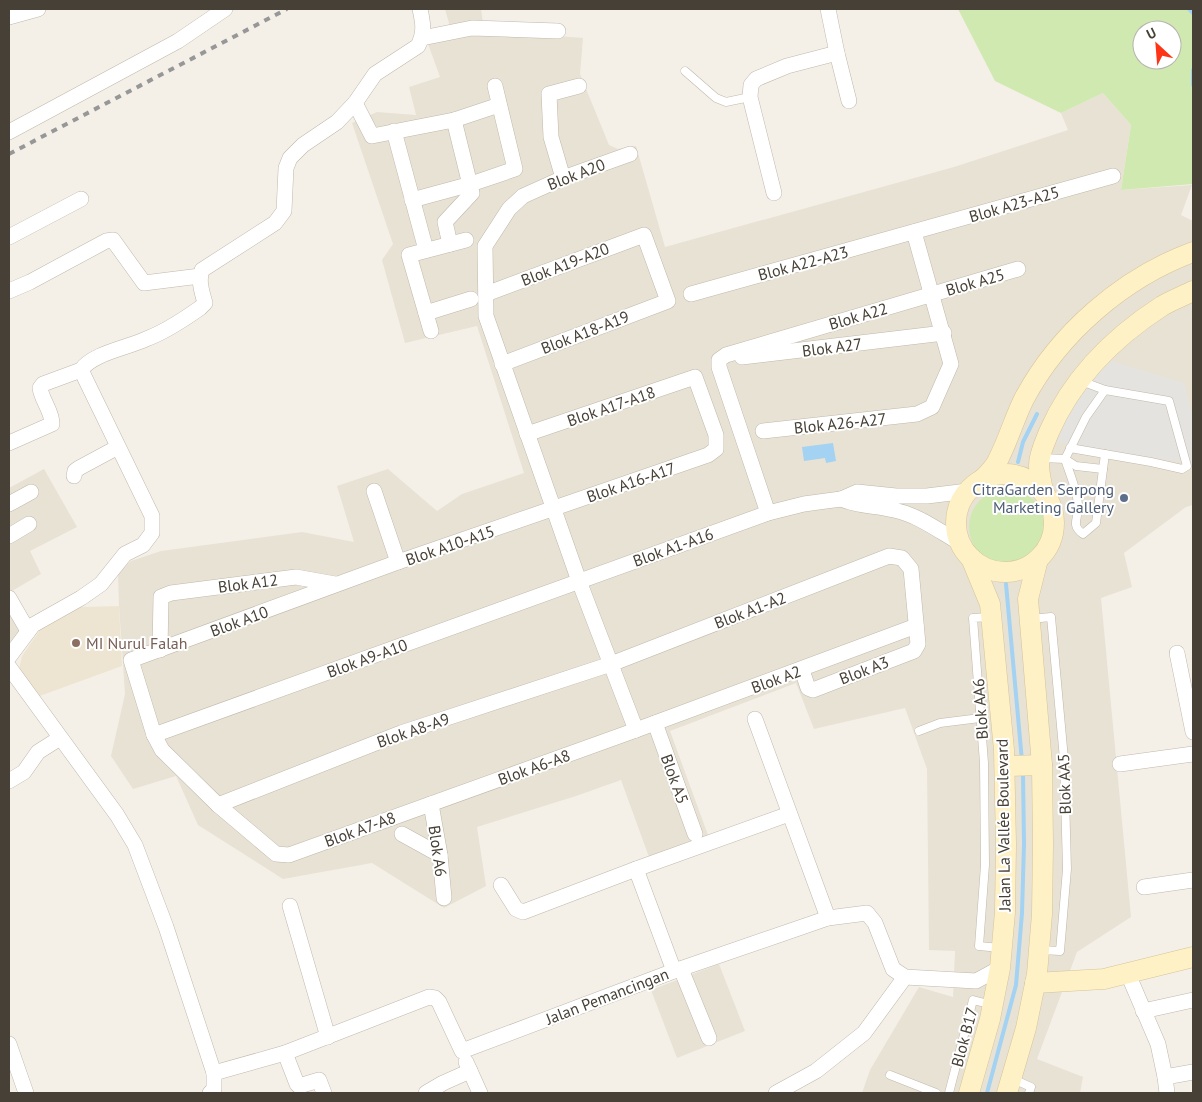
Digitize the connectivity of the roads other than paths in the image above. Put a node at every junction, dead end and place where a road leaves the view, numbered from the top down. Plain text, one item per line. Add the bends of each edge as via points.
1 (38, 9) edge
2 (225, 9) edge
3 (420, 9) edge
4 (828, 9) edge
5 (9, 17) edge
6 (558, 31) dead end
7 (422, 38) junction
8 (836, 53) junction
9 (685, 71) dead end
10 (495, 86) dead end
11 (579, 86) dead end
12 (750, 97) junction
13 (849, 101) dead end
14 (355, 102) junction
15 (500, 105) junction
16 (454, 120) junction
17 (394, 131) junction
18 (9, 132) edge
19 (630, 154) dead end
20 (1113, 176) dead end
21 (563, 178) junction
22 (471, 184) junction
23 (774, 193) dead end
24 (81, 199) dead end
25 (412, 200) junction
26 (914, 232) junction
27 (9, 237) edge
28 (466, 240) dead end
29 (450, 244) junction
30 (426, 250) junction
31 (1193, 252) edge
32 (1018, 269) dead end
33 (200, 276) junction
34 (9, 291) edge
35 (1193, 291) edge
36 (486, 294) junction
37 (691, 294) dead end
38 (932, 294) junction
39 (471, 299) dead end
40 (668, 301) joint
41 (426, 313) junction
42 (431, 331) dead end
43 (944, 333) junction
44 (723, 357) junction
45 (502, 364) junction
46 (81, 370) junction
47 (1079, 380) junction
48 (1104, 390) junction
49 (763, 432) dead end
50 (527, 434) junction
51 (9, 443) edge
52 (118, 447) junction
53 (1070, 448) junction
54 (1105, 454) junction
55 (708, 455) joint
56 (1040, 458) junction
57 (1064, 459) junction
58 (1103, 469) junction
59 (74, 476) dead end
60 (976, 485) junction
61 (374, 491) dead end
62 (31, 492) dead end
63 (1044, 492) junction
64 (895, 503) junction
65 (9, 504) edge
66 (554, 509) junction
67 (768, 513) junction
68 (29, 524) dead end
69 (9, 536) edge
70 (966, 550) junction
71 (1038, 559) junction
72 (398, 562) junction
73 (579, 581) junction
74 (342, 583) junction
75 (9, 598) edge
76 (992, 617) junction
77 (1030, 619) junction
78 (916, 626) junction
79 (28, 631) junction
80 (160, 650) junction
81 (1178, 653) dead end
82 (9, 657) edge
83 (611, 664) junction
84 (9, 667) edge
85 (802, 670) junction
86 (980, 718) junction
87 (755, 719) dead end
88 (655, 724) junction
89 (636, 730) junction
90 (919, 731) dead end
91 (1193, 732) edge
92 (154, 735) junction
93 (60, 738) junction
94 (1193, 754) edge
95 (1120, 764) dead end
96 (1042, 765) junction
97 (1005, 766) junction
98 (9, 781) edge
99 (431, 804) junction
100 (218, 805) junction
101 (790, 814) junction
102 (402, 834) dead end
103 (695, 834) dead end
104 (440, 855) junction
105 (636, 869) junction
106 (1193, 880) edge
107 (501, 885) dead end
108 (1144, 887) dead end
109 (444, 898) dead end
110 (290, 906) dead end
111 (828, 918) junction
112 (1039, 950) junction
113 (1193, 957) edge
114 (1001, 958) junction
115 (678, 970) junction
116 (1128, 974) junction
117 (905, 977) junction
118 (1036, 978) junction
119 (1193, 1000) edge
120 (993, 1005) junction
121 (1143, 1011) junction
122 (328, 1037) junction
123 (709, 1038) dead end
124 (9, 1044) edge
125 (462, 1051) junction
126 (285, 1053) junction
127 (470, 1071) junction
128 (1193, 1072) edge
129 (214, 1073) junction
130 (890, 1074) dead end
131 (1165, 1077) junction
132 (1009, 1086) edge
133 (26, 1093) edge
134 (210, 1093) edge
135 (324, 1093) edge
136 (426, 1093) edge
137 (480, 1093) edge
138 (776, 1093) edge
139 (936, 1093) edge
140 (949, 1093) edge
141 (969, 1093) edge
142 (1029, 1093) edge
143 (1167, 1093) edge

1 - 5 street
2 - 18 street via 178,41
3 - 7 street via 424,26
4 - 8 street
6 - 7 street via 472,28
7 - 14 street via 418,46 375,74
8 - 12 street via 787,66 756,79
8 - 13 street
9 - 12 lane via 716,98 726,102
10 - 15 street
11 - 21 street via 548,94 552,137
12 - 23 street
14 - 17 street via 372,136
14 - 33 street via 337,122 290,158 286,168 284,211 275,223 202,270
15 - 16 street
15 - 22 street via 515,169
16 - 17 street
16 - 22 street
17 - 25 street
19 - 21 street, Blok A20
20 - 26 street, Blok A23-A25
21 - 36 street, Blok A20 via 523,196 509,209 485,246
22 - 25 street
22 - 29 street via 472,194 445,222
24 - 27 street
25 - 30 street
26 - 37 street, Blok A22-A23
26 - 38 street
28 - 29 street
29 - 30 street
30 - 41 street via 410,255
31 - 60 street via 1145,274 1075,329 1024,398 996,463
32 - 38 street, Blok A25
33 - 34 street via 144,283 113,240
33 - 46 street via 204,303 200,308 148,339 94,359
35 - 47 street via 1164,305 1135,325 1101,354
36 - 40 street, Blok A19-A20 via 644,235
36 - 45 street via 486,316
38 - 43 street
38 - 44 street, Blok A22
39 - 41 street
40 - 45 street, Blok A18-A19
41 - 42 street
43 - 44 street, Blok A27
43 - 49 street, Blok A26-A27 via 951,364 932,407 917,414
44 - 67 street via 719,367
45 - 50 street
46 - 51 street via 40,388 52,416 52,424
46 - 52 street
47 - 48 lane
47 - 56 street via 1056,416
48 - 53 lane
48 - 54 lane via 1169,401 1187,466 1182,469
50 - 55 street, Blok A17-A18 via 695,377 716,435 716,450
50 - 66 street
52 - 59 street via 79,468
52 - 79 street via 152,516 152,533 143,545 125,554 101,584
53 - 54 lane
53 - 57 lane
54 - 58 lane
55 - 66 street, Blok A16-A17
56 - 57 lane
56 - 63 street
57 - 58 lane via 1076,466
57 - 58 lane via 1079,506 1075,524 1083,534 1096,523
60 - 63 street via 999,474 1015,475 1031,481
60 - 64 street
60 - 70 street via 959,507 956,525
61 - 72 street
62 - 65 street
63 - 71 street via 1052,508 1054,526 1050,544
64 - 67 street, Blok A1-A16 via 857,492 841,499
64 - 70 street
66 - 72 street, Blok A10-A15
66 - 73 street
67 - 73 street, Blok A1-A16
68 - 69 street
70 - 71 street via 986,568 1004,572 1023,568
70 - 76 street, Jalan La Vallée Boulevard via 990,604
71 - 77 street via 1028,598
72 - 74 street, Blok A10-A15
73 - 83 street
73 - 92 street, Blok A9-A10
74 - 80 street, Blok A10
74 - 80 street, Blok A12 via 296,577 171,593 161,597
75 - 79 street
76 - 86 lane, Blok AA6 via 973,618
76 - 97 street, Jalan La Vallée Boulevard
77 - 96 street
77 - 112 lane, Blok AA5 via 1051,617 1064,759 1067,869 1060,951
78 - 83 street, Blok A1-A2 via 911,569 902,558 889,556
78 - 85 street, Blok A2
78 - 85 street, Blok A3 via 918,644 914,651 812,690 808,688
79 - 82 street
80 - 92 street, Blok A10 via 130,660
81 - 91 street
83 - 89 street
83 - 100 street, Blok A8-A9 via 401,733
84 - 93 street
85 - 88 street, Blok A2
86 - 90 lane via 940,723
86 - 114 lane, Blok AA6 via 984,762 985,865 979,946
87 - 101 street
88 - 89 street, Blok A2
88 - 103 street, Blok A5
89 - 99 street, Blok A6-A8
92 - 100 street via 162,750
93 - 98 street via 38,752 24,772
93 - 129 street via 136,845
94 - 95 street
96 - 97 street
96 - 112 street via 1044,844
97 - 114 street, Jalan La Vallée Boulevard via 1005,912
99 - 100 street, Blok A7-A8 via 288,855 276,854
99 - 104 street, Blok A6
101 - 105 street
101 - 111 street
102 - 104 street
104 - 109 street, Blok A6
105 - 107 street via 523,912 516,909
105 - 115 street
106 - 108 street
110 - 122 street
111 - 115 street, Jalan Pemancingan
111 - 117 street, Jalan Pemancingan via 867,913 875,923 893,969
112 - 118 street
113 - 116 street
114 - 117 street via 976,981
114 - 120 street, Jalan La Vallée Boulevard
115 - 123 street
115 - 125 street, Jalan Pemancingan
116 - 118 street via 1104,979
116 - 121 street
117 - 138 street via 864,1033 816,1071
118 - 132 street
119 - 121 street
120 - 140 lane, Blok B17 via 973,1000
120 - 141 street, Jalan La Vallée Boulevard
121 - 131 street via 1158,1044
122 - 125 street via 429,997 439,1002
122 - 126 street
124 - 133 street
125 - 127 street
126 - 129 street
126 - 135 street via 297,1084 319,1080
127 - 136 street
127 - 137 street
128 - 131 street
129 - 134 street via 214,1089
130 - 139 lane
131 - 143 street
132 - 142 lane via 1030,1087

